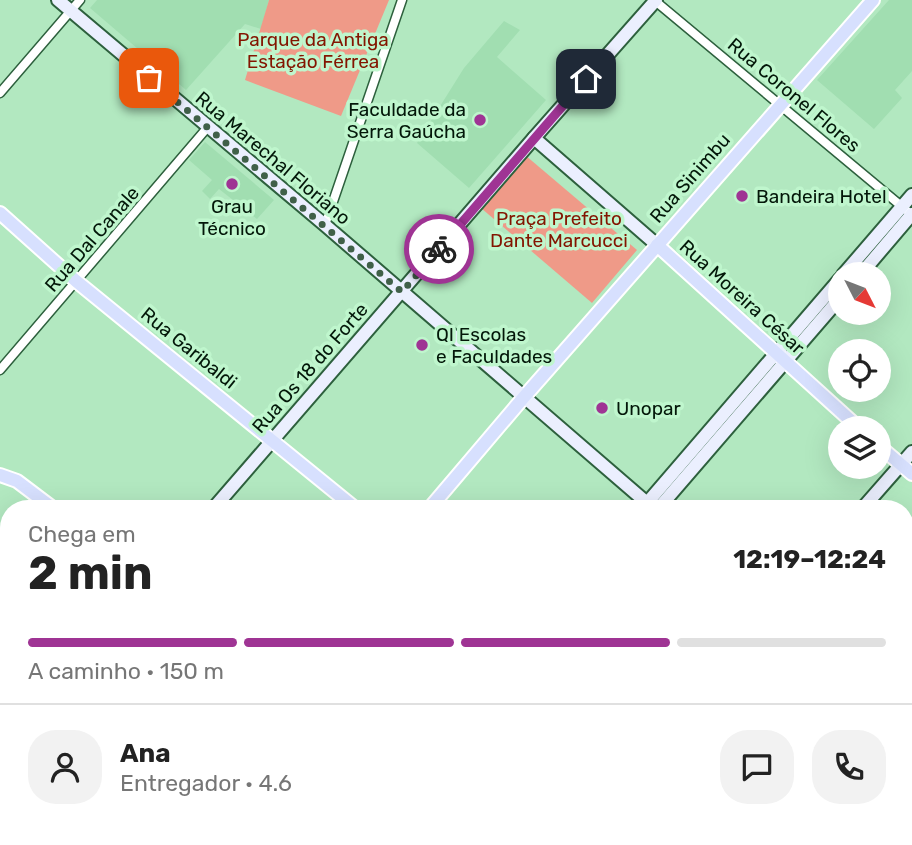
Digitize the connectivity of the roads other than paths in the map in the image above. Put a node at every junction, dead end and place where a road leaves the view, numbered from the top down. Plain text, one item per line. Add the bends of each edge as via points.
1 (58, 0) edge
2 (80, 0) edge
3 (402, 0) edge
4 (655, 0) edge
5 (873, 0) edge
6 (71, 11) junction
7 (0, 93) edge
8 (780, 104) junction
9 (207, 128) junction
10 (534, 138) junction
11 (912, 195) edge
12 (0, 213) edge
13 (909, 213) edge
14 (325, 225) junction
15 (657, 245) junction
16 (858, 262) edge
17 (870, 262) edge
18 (76, 281) junction
19 (402, 292) junction
20 (828, 295) edge
21 (828, 310) edge
22 (780, 358) junction
23 (0, 370) edge
24 (524, 397) junction
25 (845, 416) edge
26 (273, 440) junction
27 (912, 452) edge
28 (891, 456) edge
29 (901, 464) junction
30 (912, 474) edge
31 (0, 475) edge
32 (42, 500) edge
33 (222, 500) edge
34 (345, 500) edge
35 (437, 500) edge
36 (641, 500) edge
37 (657, 500) edge
38 (870, 500) edge

1 - 6 street, Rua Marechal Floriano
2 - 6 street
3 - 14 street
4 - 8 street, Rua Coronel Flores
4 - 10 street, Rua Os 18 do Forte
5 - 8 main road, Rua Sinimbu
6 - 7 street
6 - 9 street, Rua Marechal Floriano
8 - 13 street, Rua Coronel Flores
8 - 15 main road, Rua Sinimbu
9 - 14 street, Rua Marechal Floriano
9 - 18 street, Rua Dal Canale
10 - 15 street, Rua Moreira César
10 - 19 street, Rua Os 18 do Forte
11 - 13 street
12 - 18 main road, Rua Garibaldi
13 - 16 street
13 - 17 street
14 - 19 street, Rua Marechal Floriano
15 - 22 main road, Rua Moreira César
15 - 24 main road, Rua Sinimbu
18 - 23 street, Rua Dal Canale
18 - 26 main road, Rua Garibaldi
19 - 24 street, Rua Marechal Floriano
19 - 26 street, Rua Os 18 do Forte
20 - 22 street
21 - 22 street
22 - 25 main road, Rua Moreira César
22 - 37 street
24 - 35 main road, Rua Sinimbu
24 - 36 street, Rua Marechal Floriano
26 - 33 street, Rua Os 18 do Forte
26 - 34 main road, Rua Garibaldi
27 - 29 street
28 - 29 main road
29 - 30 main road
29 - 38 street
31 - 32 main road via 18,481

